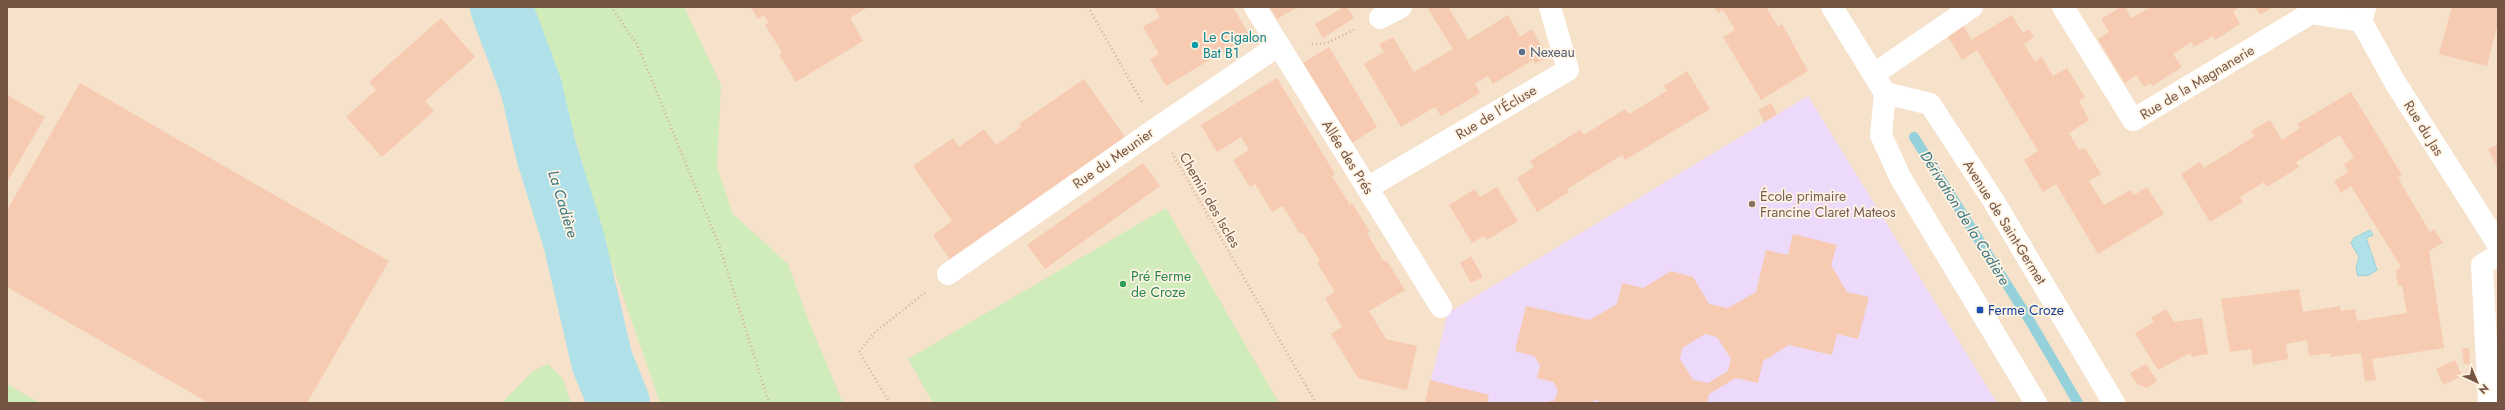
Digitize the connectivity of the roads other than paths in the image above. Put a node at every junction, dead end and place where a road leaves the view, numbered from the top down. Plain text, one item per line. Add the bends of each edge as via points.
1 (1255, 7) edge
2 (1401, 7) edge
3 (1550, 7) edge
4 (1832, 7) edge
5 (1972, 7) edge
6 (2062, 7) edge
7 (2363, 14) edge
8 (1380, 18) road end
9 (1279, 45) junction
10 (1874, 74) junction
11 (1885, 93) junction
12 (1367, 188) junction
13 (2498, 244) edge
14 (2498, 255) edge
15 (948, 274) road end
16 (1441, 307) dead end
17 (2036, 403) edge
18 (2114, 403) edge
19 (2489, 403) edge

1 - 9 street, Allée des Prés
2 - 8 street
3 - 12 street, Rue de l'Écluse via 1568,70
4 - 10 street
5 - 10 street
6 - 7 street, Rue de la Magnanerie via 2133,120 2311,13
7 - 13 street, Rue du Jas via 2396,84
9 - 12 street, Allée des Prés
9 - 15 street, Rue du Meunier
10 - 11 street
11 - 17 street via 1881,135 1900,177
11 - 18 street, Avenue de Saint-Germet via 1930,104 1993,200
12 - 16 street, Allée des Prés
14 - 19 street via 2482,265

